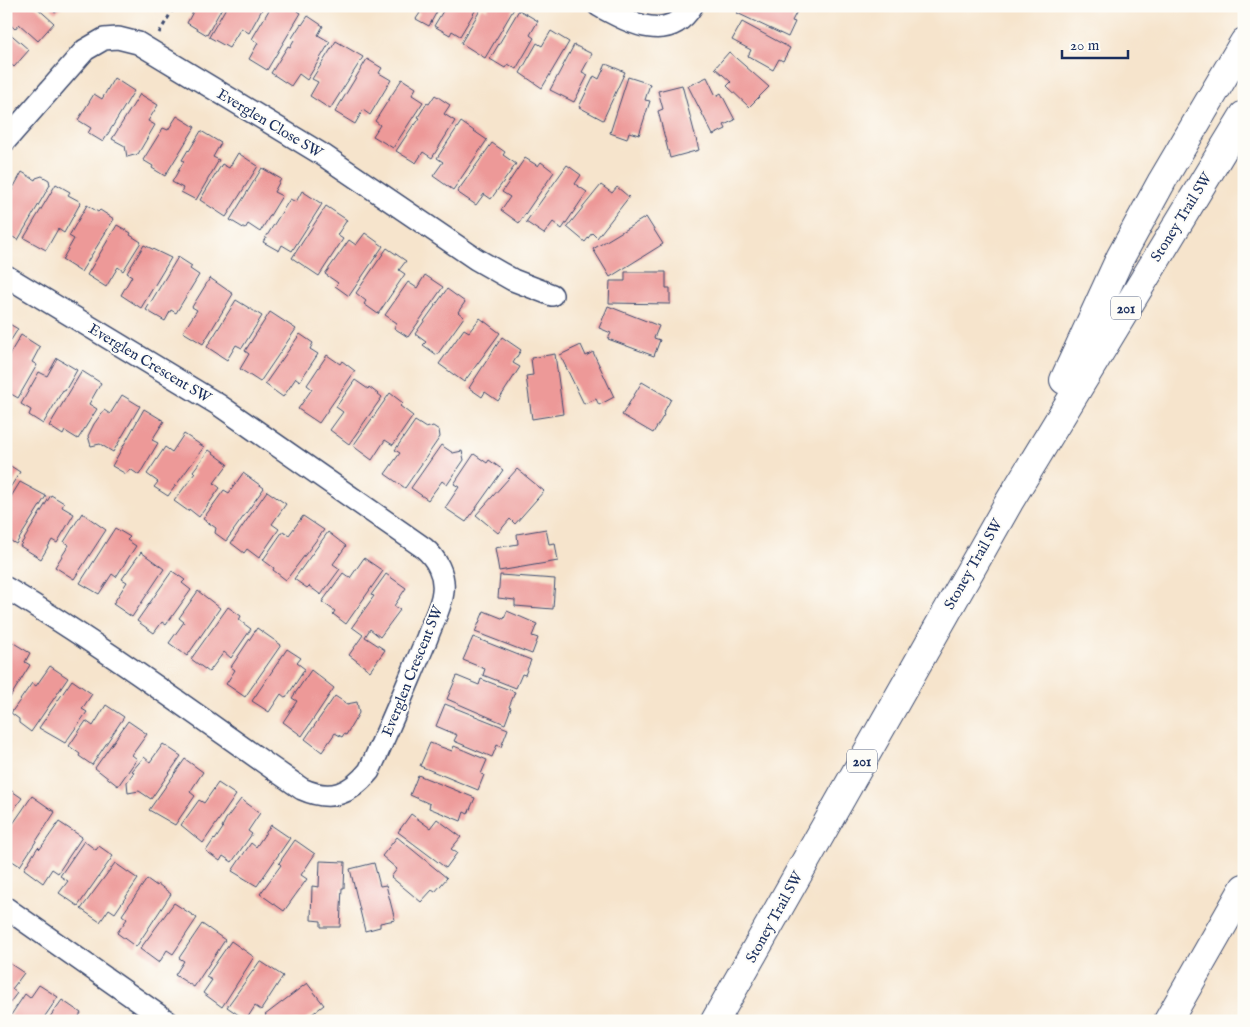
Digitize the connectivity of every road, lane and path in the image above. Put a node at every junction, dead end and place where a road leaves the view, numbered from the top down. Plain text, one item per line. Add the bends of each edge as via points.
1 (175, 6) edge
2 (599, 6) edge
3 (692, 6) edge
4 (1244, 42) edge
5 (148, 50) junction
6 (1244, 115) edge
7 (6, 140) edge
8 (6, 276) edge
9 (552, 296) dead end
10 (1009, 502) junction
11 (6, 588) edge
12 (1244, 888) edge
13 (6, 908) edge
14 (168, 1021) edge
15 (715, 1021) edge
16 (1168, 1021) edge

1 - 5 path
2 - 3 street via 635,24 658,28 677,22
4 - 10 highway via 1120,258
5 - 7 street, Everglen Close SW via 138,43 118,38 104,39 85,50
5 - 9 street, Everglen Close SW via 323,155 476,259 513,280
6 - 10 highway, Stoney Trail SW / 201
8 - 11 street, Everglen Crescent SW via 219,405 424,548 438,566 444,592 370,770 359,784 328,796 302,789 114,658
10 - 15 highway, Stoney Trail SW / 201
12 - 16 highway
13 - 14 street

